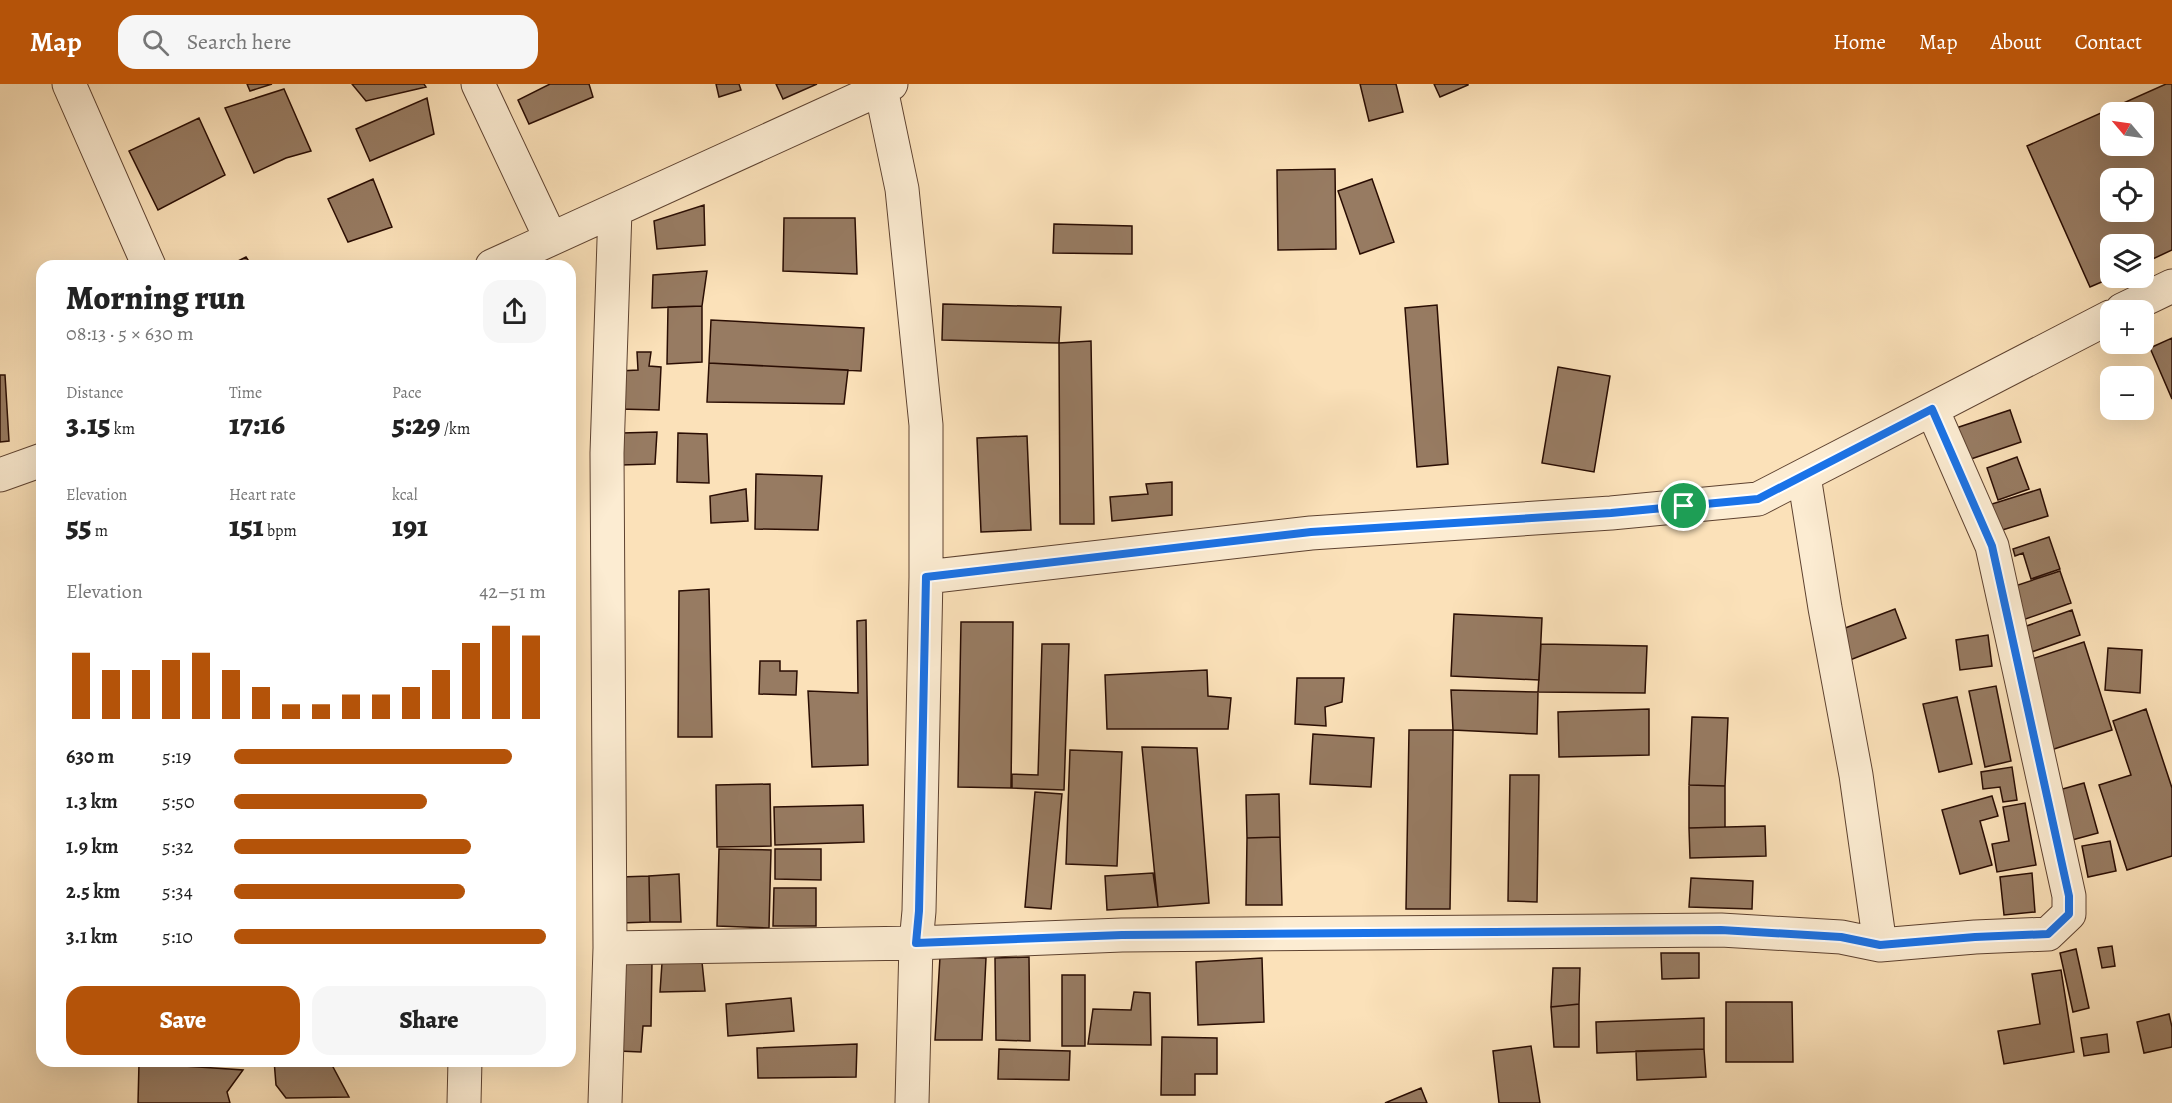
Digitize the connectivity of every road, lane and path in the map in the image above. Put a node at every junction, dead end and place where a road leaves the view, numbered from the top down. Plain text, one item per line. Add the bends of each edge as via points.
1 (69, 84) edge
2 (478, 84) edge
3 (884, 85) edge
4 (615, 210) junction
5 (551, 239) junction
6 (146, 260) edge
7 (505, 260) edge
8 (2172, 286) edge
9 (2143, 300) edge
10 (2100, 322) edge
11 (1932, 409) junction
12 (36, 462) edge
13 (0, 475) edge
14 (1804, 476) junction
15 (926, 577) junction
16 (916, 943) junction
17 (1880, 945) junction
18 (610, 948) junction
19 (465, 1067) edge
20 (464, 1103) edge
21 (605, 1103) edge
22 (912, 1103) edge

1 - 6 street
2 - 5 street
3 - 4 street
3 - 15 street via 902,189 926,425
4 - 5 street
4 - 18 street via 607,453
5 - 7 street
8 - 9 street
10 - 11 street
11 - 14 street
11 - 17 street via 1992,546 2069,896 2069,914 2048,934
12 - 13 street
14 - 15 street via 1758,499 1611,513 1311,532
14 - 17 street via 1856,775
15 - 16 street
16 - 17 street via 1122,935 1721,930 1841,937
16 - 18 street
16 - 22 street
18 - 21 street
19 - 20 street

